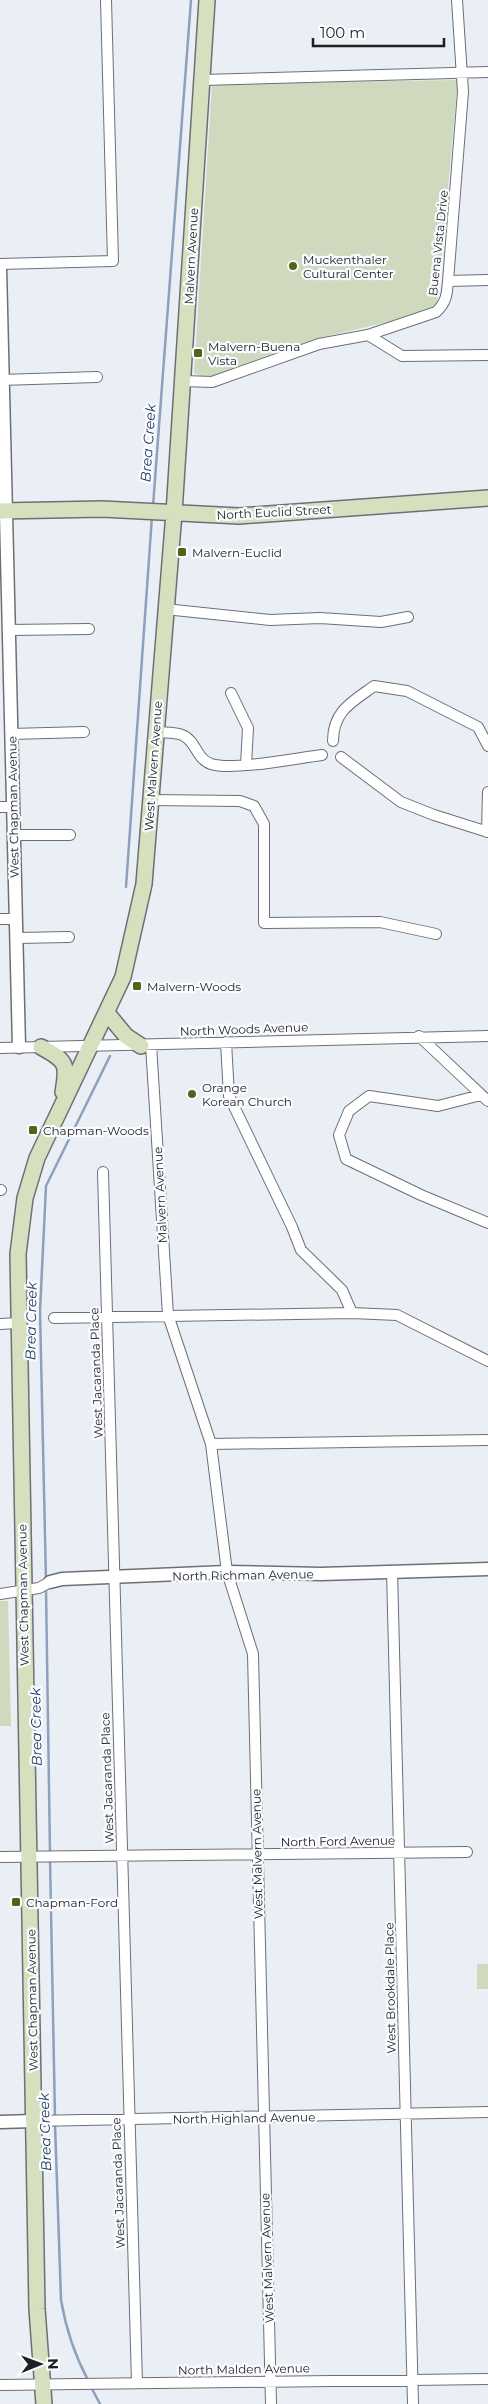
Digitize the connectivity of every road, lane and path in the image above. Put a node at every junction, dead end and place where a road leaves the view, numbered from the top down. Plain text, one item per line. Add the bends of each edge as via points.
1 (106, 0) edge
2 (207, 0) edge
3 (457, 0) edge
4 (488, 72) edge
5 (463, 74) junction
6 (202, 80) junction
7 (0, 266) edge
8 (488, 280) edge
9 (448, 282) junction
10 (368, 335) junction
11 (488, 355) edge
12 (97, 377) dead end
13 (2, 380) edge
14 (184, 381) junction
15 (488, 498) edge
16 (3, 511) edge
17 (168, 512) junction
18 (165, 608) junction
19 (408, 617) dead end
20 (89, 629) dead end
21 (9, 630) junction
22 (5, 646) edge
23 (231, 694) dead end
24 (84, 732) dead end
25 (156, 732) junction
26 (11, 734) junction
27 (333, 741) dead end
28 (488, 746) edge
29 (322, 754) dead end
30 (341, 757) dead end
31 (246, 765) junction
32 (488, 792) edge
33 (150, 800) junction
34 (0, 807) edge
35 (13, 807) junction
36 (488, 832) edge
37 (70, 834) dead end
38 (14, 835) junction
39 (16, 919) junction
40 (0, 920) edge
41 (436, 934) dead end
42 (69, 937) dead end
43 (17, 938) junction
44 (107, 1013) junction
45 (419, 1036) junction
46 (488, 1036) edge
47 (226, 1042) junction
48 (146, 1045) junction
49 (91, 1046) junction
50 (19, 1047) junction
51 (41, 1047) junction
52 (0, 1048) edge
53 (484, 1098) edge
54 (60, 1108) junction
55 (103, 1172) dead end
56 (488, 1223) edge
57 (352, 1313) junction
58 (168, 1315) junction
59 (107, 1316) junction
60 (54, 1318) dead end
61 (18, 1323) junction
62 (0, 1324) edge
63 (488, 1361) edge
64 (488, 1440) edge
65 (211, 1444) junction
66 (488, 1569) edge
67 (392, 1571) junction
68 (228, 1572) junction
69 (114, 1577) junction
70 (45, 1585) joint
71 (23, 1591) junction
72 (0, 1594) edge
73 (399, 1852) junction
74 (467, 1852) dead end
75 (258, 1854) junction
76 (122, 1855) junction
77 (36, 1856) junction
78 (0, 1857) edge
79 (488, 2112) edge
80 (406, 2114) junction
81 (263, 2117) junction
82 (129, 2120) junction
83 (34, 2121) junction
84 (0, 2122) edge
85 (488, 2379) edge
86 (412, 2380) junction
87 (271, 2381) junction
88 (137, 2383) junction
89 (0, 2385) edge
90 (43, 2385) junction
91 (44, 2404) edge
92 (271, 2404) edge
93 (413, 2404) edge

1 - 7 street via 113,261
2 - 6 main road, Malvern Avenue
3 - 5 street, Buena Vista Drive
4 - 5 street
5 - 6 street
5 - 9 street, Buena Vista Drive
6 - 14 main road, Malvern Avenue
7 - 13 street, West Chapman Avenue
8 - 9 street
9 - 10 street, Buena Vista Drive via 446,300 436,312
10 - 11 street via 402,356
10 - 14 street, Buena Vista Drive via 319,344 212,382
12 - 13 street
13 - 16 street, West Chapman Avenue
14 - 17 main road, Malvern Avenue
15 - 17 main road, North Euclid Street via 239,516
16 - 17 main road, North Euclid Street
16 - 21 street, West Chapman Avenue
17 - 18 main road, West Malvern Avenue
18 - 19 street via 270,620 320,618 381,622
18 - 25 main road, West Malvern Avenue
20 - 21 street
21 - 22 street, West Chapman Avenue
22 - 26 street, West Chapman Avenue
23 - 31 street via 248,728
24 - 26 street
25 - 31 street via 182,735 191,740 202,759 212,764
25 - 33 main road, West Malvern Avenue
26 - 35 street, West Chapman Avenue
27 - 28 street via 342,709 374,686 407,691 478,727
29 - 31 street
30 - 36 street via 401,802
32 - 36 street
33 - 41 street via 240,801 254,806 264,824 264,923 380,922
33 - 44 main road, West Malvern Avenue via 144,884 123,977
34 - 35 street
35 - 38 street, West Chapman Avenue
37 - 38 street
38 - 39 street, West Chapman Avenue
39 - 40 street
39 - 43 street, West Chapman Avenue
42 - 43 street
43 - 50 street, West Chapman Avenue
44 - 48 main road via 122,1032
44 - 49 main road, West Chapman Avenue
45 - 46 street, North Woods Avenue
45 - 47 street, North Woods Avenue
45 - 53 street
47 - 48 street, North Woods Avenue
47 - 57 street via 229,1096 301,1250 342,1290
48 - 49 street, North Woods Avenue
48 - 58 street, Malvern Avenue
49 - 51 street, North Woods Avenue
49 - 54 main road, West Chapman Avenue
50 - 51 street, North Woods Avenue
50 - 52 street, North Woods Avenue
51 - 54 main road via 64,1063 66,1076
53 - 56 street via 438,1106 369,1096 349,1111 339,1135 346,1159
54 - 61 main road, West Chapman Avenue via 36,1158 25,1198 17,1261
55 - 59 street, West Jacaranda Place
57 - 58 street
57 - 63 street via 397,1314
58 - 59 street
58 - 65 street, West Malvern Avenue
59 - 60 street
59 - 69 street, West Jacaranda Place
61 - 62 street
61 - 71 main road, West Chapman Avenue
64 - 65 street
65 - 68 street, West Malvern Avenue
66 - 67 street, North Richman Avenue
67 - 68 street, North Richman Avenue via 321,1574
67 - 73 street, West Brookdale Place
68 - 69 street, North Richman Avenue
68 - 75 street, West Malvern Avenue via 253,1654
69 - 70 street, North Richman Avenue via 62,1579
69 - 76 street, West Jacaranda Place
70 - 71 street, North Richman Avenue
71 - 72 street, North Richman Avenue
71 - 77 main road, West Chapman Avenue
73 - 74 street, North Ford Avenue
73 - 75 street, North Ford Avenue
73 - 80 street, West Brookdale Place
75 - 76 street, North Ford Avenue
75 - 81 street, West Malvern Avenue
76 - 77 street, North Ford Avenue
76 - 82 street, West Jacaranda Place
77 - 78 street, North Ford Avenue
77 - 83 main road, West Chapman Avenue
79 - 80 street, North Highland Avenue
80 - 81 street, North Highland Avenue
80 - 86 street, West Brookdale Place
81 - 82 street, North Highland Avenue
81 - 87 street, West Malvern Avenue
82 - 83 street, North Highland Avenue
82 - 88 street, West Jacaranda Place
83 - 84 street, North Highland Avenue
83 - 90 main road, West Chapman Avenue via 37,2309
85 - 86 street, North Malden Avenue
86 - 87 street, North Malden Avenue
86 - 93 street, West Brookdale Place
87 - 88 street, North Malden Avenue
87 - 92 street, West Malvern Avenue
88 - 90 street, North Malden Avenue
89 - 90 street, North Malden Avenue
90 - 91 main road, West Chapman Avenue

